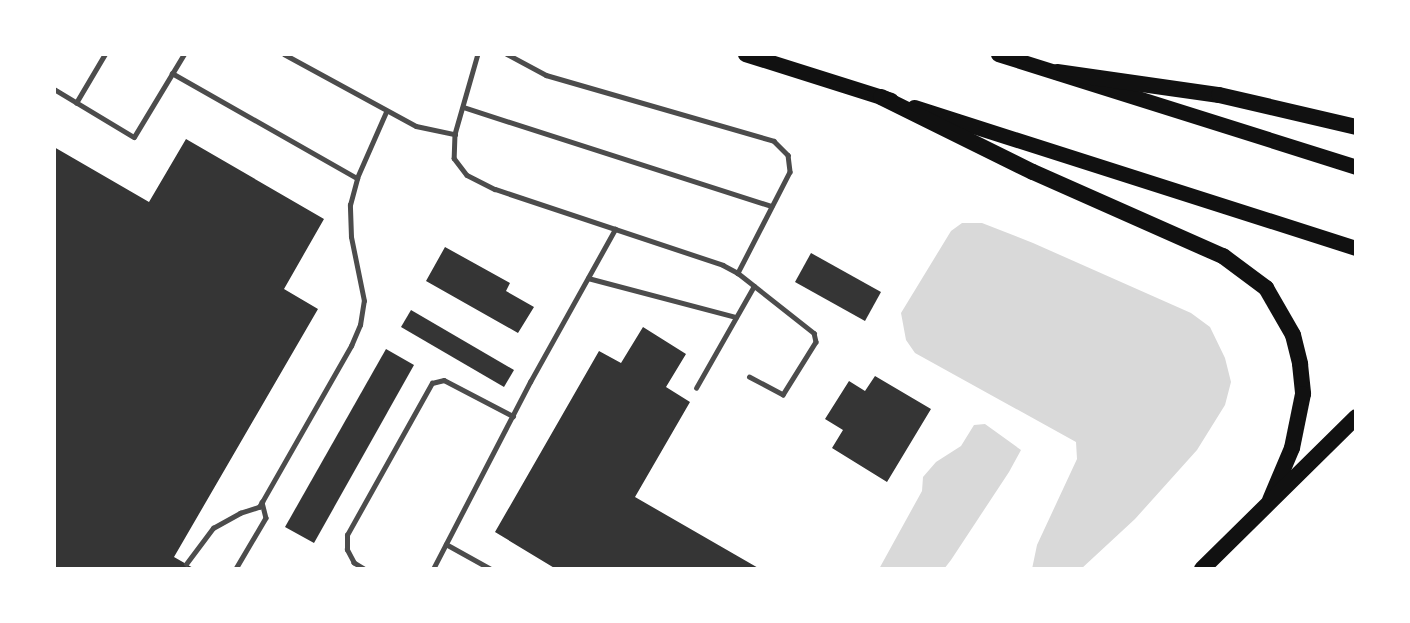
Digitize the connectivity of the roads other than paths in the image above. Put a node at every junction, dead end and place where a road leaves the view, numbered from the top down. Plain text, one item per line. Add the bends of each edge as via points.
1 (105, 54) edge
2 (184, 54) edge
3 (284, 54) edge
4 (478, 54) edge
5 (507, 54) edge
6 (745, 54) edge
7 (998, 54) edge
8 (1057, 72) junction
9 (172, 74) junction
10 (54, 89) edge
11 (881, 97) junction
12 (76, 103) junction
13 (463, 107) junction
14 (386, 112) junction
15 (1356, 127) edge
16 (455, 134) junction
17 (1356, 167) edge
18 (357, 178) junction
19 (772, 206) junction
20 (615, 229) junction
21 (1356, 248) edge
22 (738, 273) junction
23 (588, 278) junction
24 (754, 286) junction
25 (736, 317) junction
26 (749, 377) dead end
27 (696, 388) dead end
28 (513, 416) junction
29 (1356, 417) edge
30 (1270, 500) junction
31 (262, 502) junction
32 (446, 544) junction
33 (186, 564) dead end
34 (236, 569) edge
35 (364, 569) edge
36 (433, 569) edge
37 (491, 569) edge
38 (1203, 569) edge

1 - 12 lane
2 - 9 lane
3 - 14 lane
4 - 13 lane
5 - 19 lane via 546,75 774,141 788,155 790,171
6 - 11 main road
7 - 8 main road
8 - 15 highway via 1219,95
8 - 17 main road
9 - 12 lane via 134,137
9 - 18 lane
10 - 12 lane
11 - 21 main road
11 - 30 highway via 1033,172 1223,256 1266,288 1293,334 1302,388 1297,432
13 - 16 lane
13 - 19 lane
14 - 16 lane via 416,126
14 - 18 lane
16 - 20 lane via 454,158 467,175 495,189
18 - 31 lane via 350,205 351,237 364,301 360,325
19 - 22 lane
20 - 22 lane
20 - 23 lane
22 - 24 lane
23 - 25 lane
23 - 28 lane
24 - 25 lane
24 - 26 lane via 814,333 816,342 783,395
25 - 27 lane
28 - 32 lane
28 - 35 lane via 444,380 432,383 347,535 347,550 354,563
29 - 30 highway
30 - 38 highway
31 - 33 lane via 260,507 213,528
31 - 34 lane via 266,518
32 - 36 lane
32 - 37 lane

